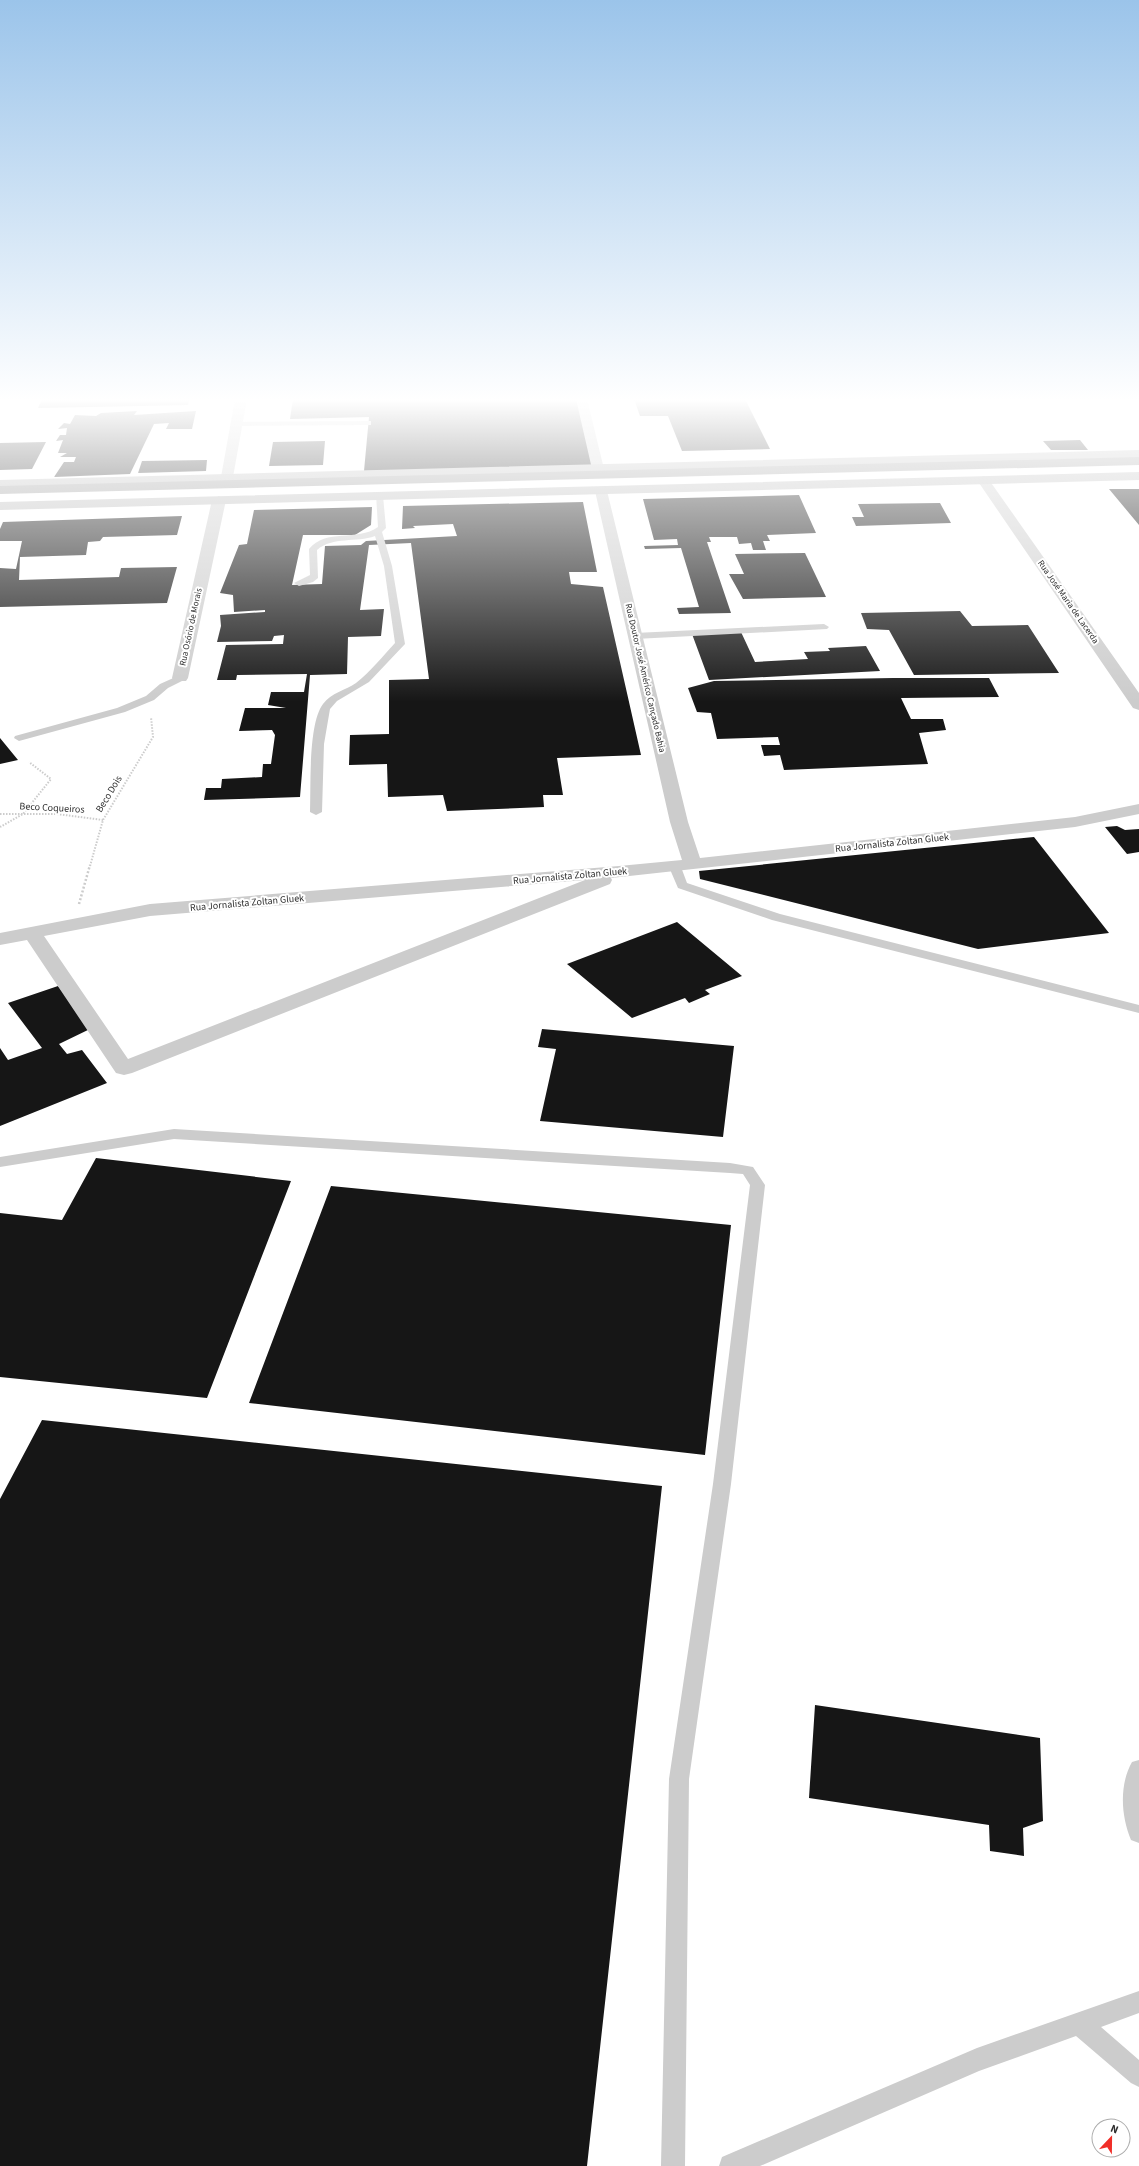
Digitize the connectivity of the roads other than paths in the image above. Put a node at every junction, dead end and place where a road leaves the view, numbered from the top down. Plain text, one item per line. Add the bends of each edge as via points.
1 (216, 500) edge
2 (219, 500) edge
3 (379, 500) edge
4 (603, 500) edge
5 (997, 500) edge
6 (0, 506) edge
7 (378, 532) junction
8 (299, 583) dead end
9 (824, 627) dead end
10 (635, 636) junction
11 (180, 678) joint
12 (1139, 705) edge
13 (19, 738) dead end
14 (1139, 809) edge
15 (316, 812) dead end
16 (684, 866) junction
17 (619, 872) junction
18 (32, 933) junction
19 (0, 939) edge
20 (1139, 1009) edge
21 (0, 1162) edge
22 (1139, 1769) edge
23 (1139, 1833) edge
24 (1139, 2002) edge
25 (1079, 2024) junction
26 (1139, 2075) edge
27 (673, 2166) edge
28 (731, 2166) edge

1 - 6 main road
2 - 11 street, Rua Osório de Morais
3 - 7 lane via 382,528
4 - 10 street, Rua Doutor José Américo Cançado Bahia
5 - 12 street, Rua José Maria de Lacerda
7 - 8 lane via 360,538 330,540 317,544 313,549 315,576
7 - 15 lane via 388,566 400,644 368,678 352,690 336,697 326,708 321,728
9 - 10 lane
10 - 16 street, Rua Doutor José Américo Cançado Bahia via 679,822
11 - 13 lane, Rua Osório de Morais via 164,686 150,698 121,710
14 - 16 street, Rua Jornalista Zoltan Gluek via 1075,822
16 - 17 street, Rua Jornalista Zoltan Gluek
16 - 20 lane via 682,885 776,918
17 - 18 street, Rua Jornalista Zoltan Gluek via 150,910
17 - 18 street via 592,885 124,1068
18 - 19 street, Rua Jornalista Zoltan Gluek
21 - 27 lane via 174,1134 748,1170 758,1185 722,1484 679,1779
22 - 23 lane via 1133,1784
24 - 25 lane
25 - 26 lane
25 - 28 lane via 978,2060

